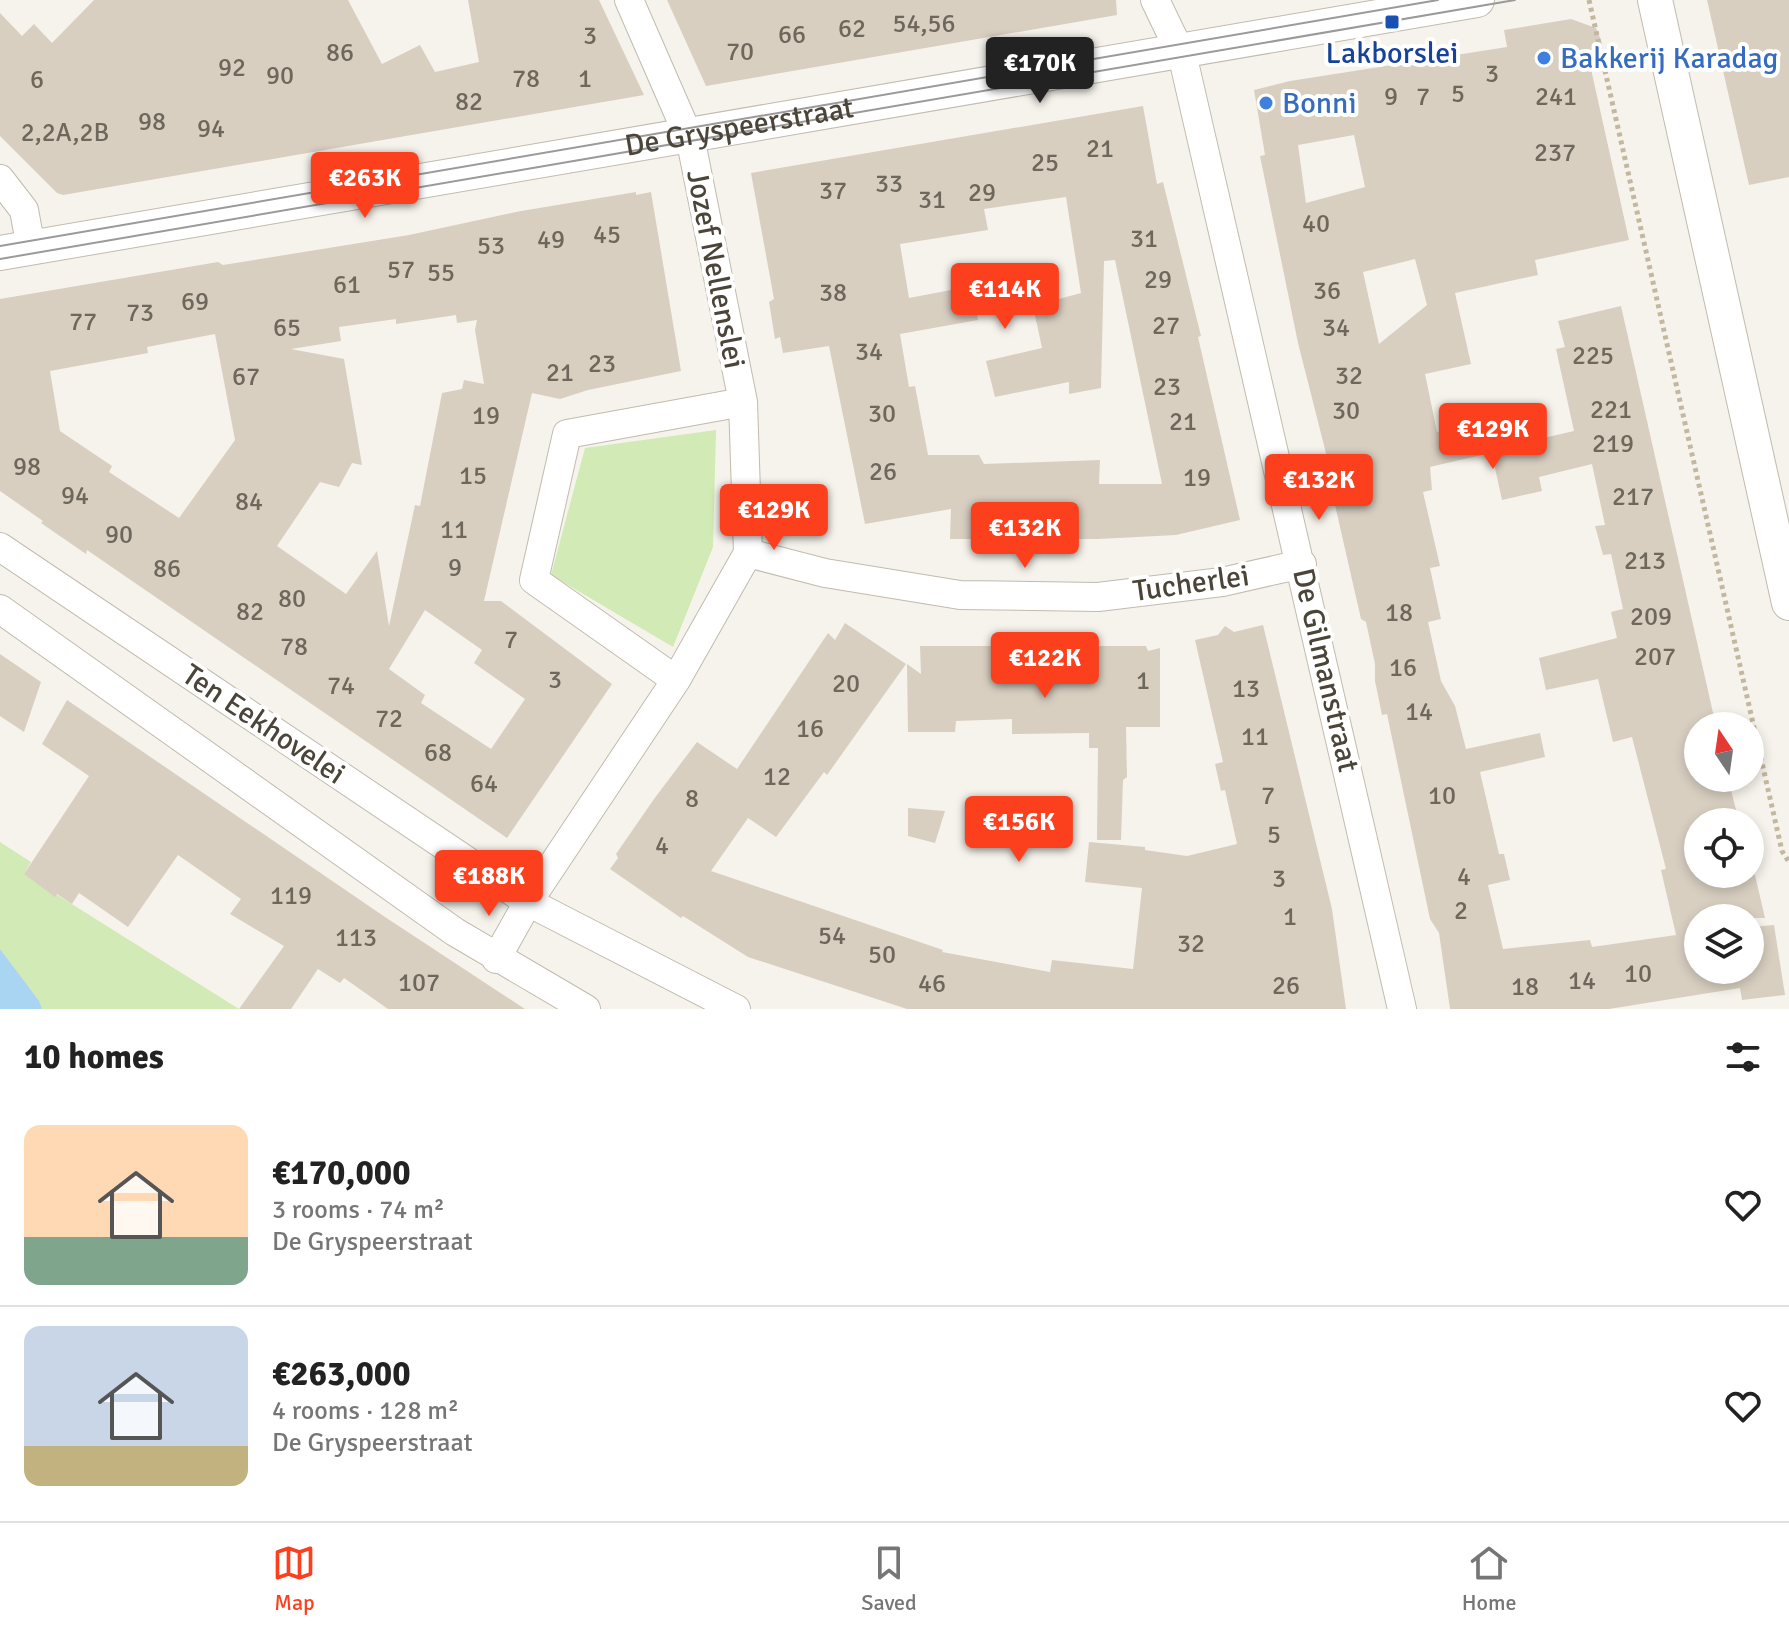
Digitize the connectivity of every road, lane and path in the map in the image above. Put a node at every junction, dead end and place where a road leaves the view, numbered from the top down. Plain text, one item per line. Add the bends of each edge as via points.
1 (629, 0) edge
2 (1155, 0) edge
3 (1477, 0) edge
4 (1589, 0) edge
5 (1655, 0) edge
6 (1181, 51) junction
7 (689, 135) junction
8 (0, 179) edge
9 (15, 250) edge
10 (743, 402) junction
11 (0, 547) edge
12 (748, 553) junction
13 (1302, 564) junction
14 (1789, 603) edge
15 (0, 609) edge
16 (676, 680) junction
17 (1789, 862) edge
18 (528, 902) junction
19 (496, 959) junction
20 (586, 1009) edge
21 (736, 1009) edge
22 (1402, 1009) edge

1 - 7 street, Jozef Nellenslei
2 - 6 street, De Gilmanstraat
3 - 6 street, De Gryspeerstraat
4 - 17 path via 1782,851
5 - 14 street
6 - 7 street, De Gryspeerstraat
6 - 13 street, De Gilmanstraat
7 - 9 street, De Gryspeerstraat
7 - 10 street, Jozef Nellenslei
8 - 9 street via 24,210
10 - 12 street, Jozef Nellenslei
10 - 16 street, Jozef Nellenslei via 567,434 534,580
11 - 18 street, Ten Eekhovelei
12 - 13 street, Tucherlei via 825,573 960,595 1098,597 1222,582
12 - 16 street
13 - 22 street, De Gilmanstraat
15 - 19 street, Ten Eekhovelei
16 - 18 street
18 - 19 street
18 - 21 street, Ten Eekhovelei
19 - 20 street, Ten Eekhovelei

